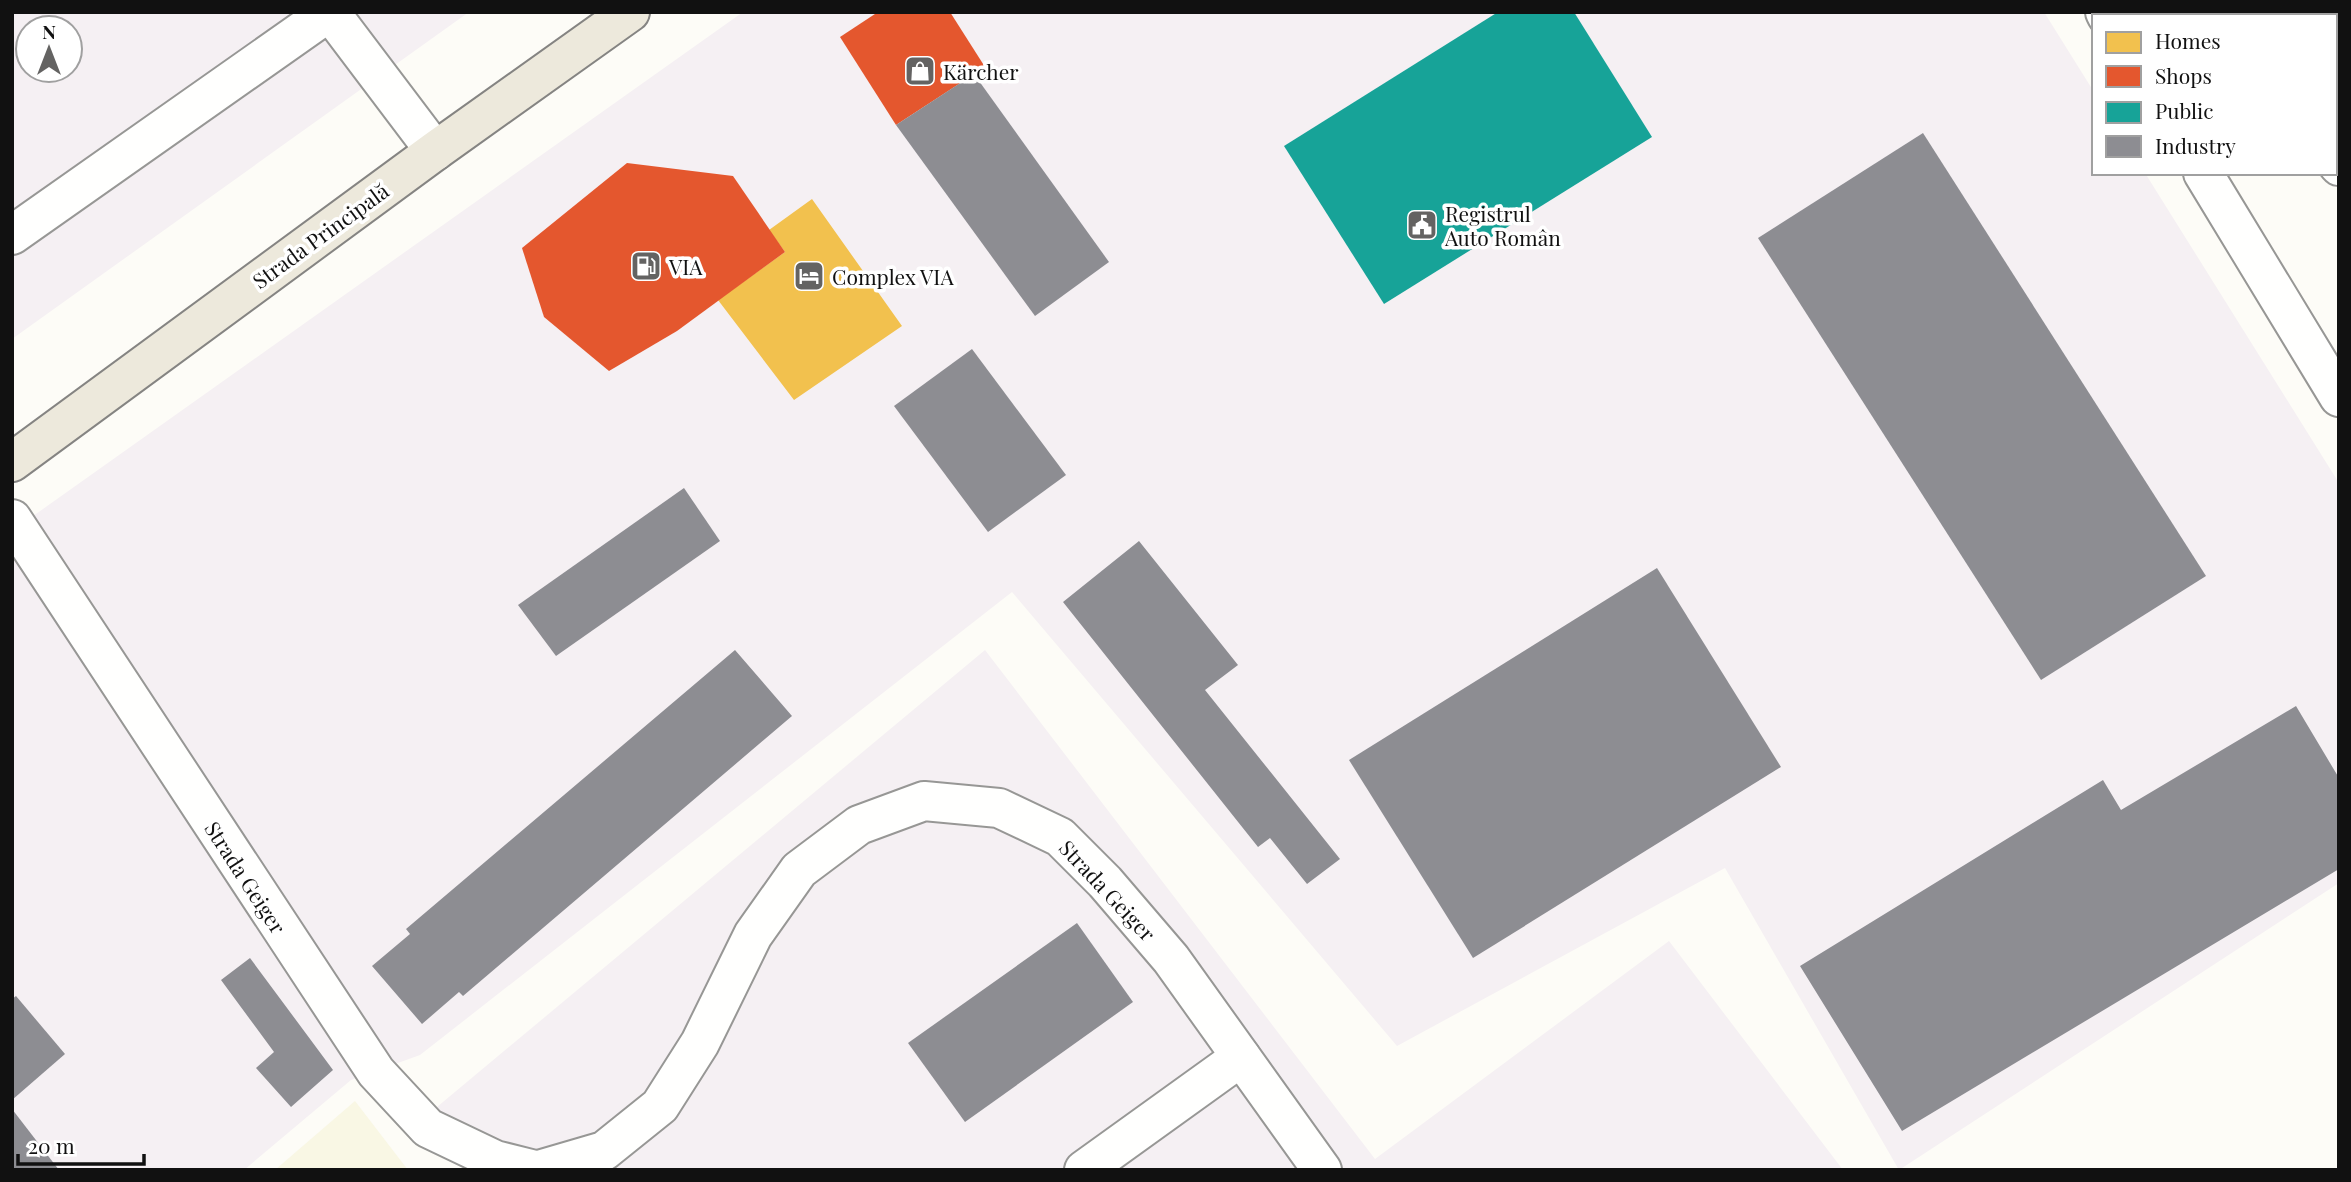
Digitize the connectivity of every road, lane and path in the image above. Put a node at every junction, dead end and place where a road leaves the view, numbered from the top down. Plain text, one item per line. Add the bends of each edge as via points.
1 (329, 12) edge
2 (630, 12) edge
3 (435, 151) junction
4 (2204, 175) edge
5 (12, 235) edge
6 (2339, 397) edge
7 (12, 462) edge
8 (12, 519) edge
9 (1241, 1057) junction
10 (537, 1170) edge
11 (1084, 1170) edge
12 (1322, 1170) edge

1 - 3 lane
1 - 5 lane
2 - 3 main road, Strada Principală
3 - 7 main road, Strada Principală
4 - 6 lane
8 - 10 lane, Strada Geiger via 376,1072 428,1128 495,1160
9 - 10 lane, Strada Geiger via 1171,959 1060,837 999,808 924,802 859,825 799,870 753,935 700,1043 660,1106 604,1151
9 - 11 lane
9 - 12 lane, Strada Geiger

